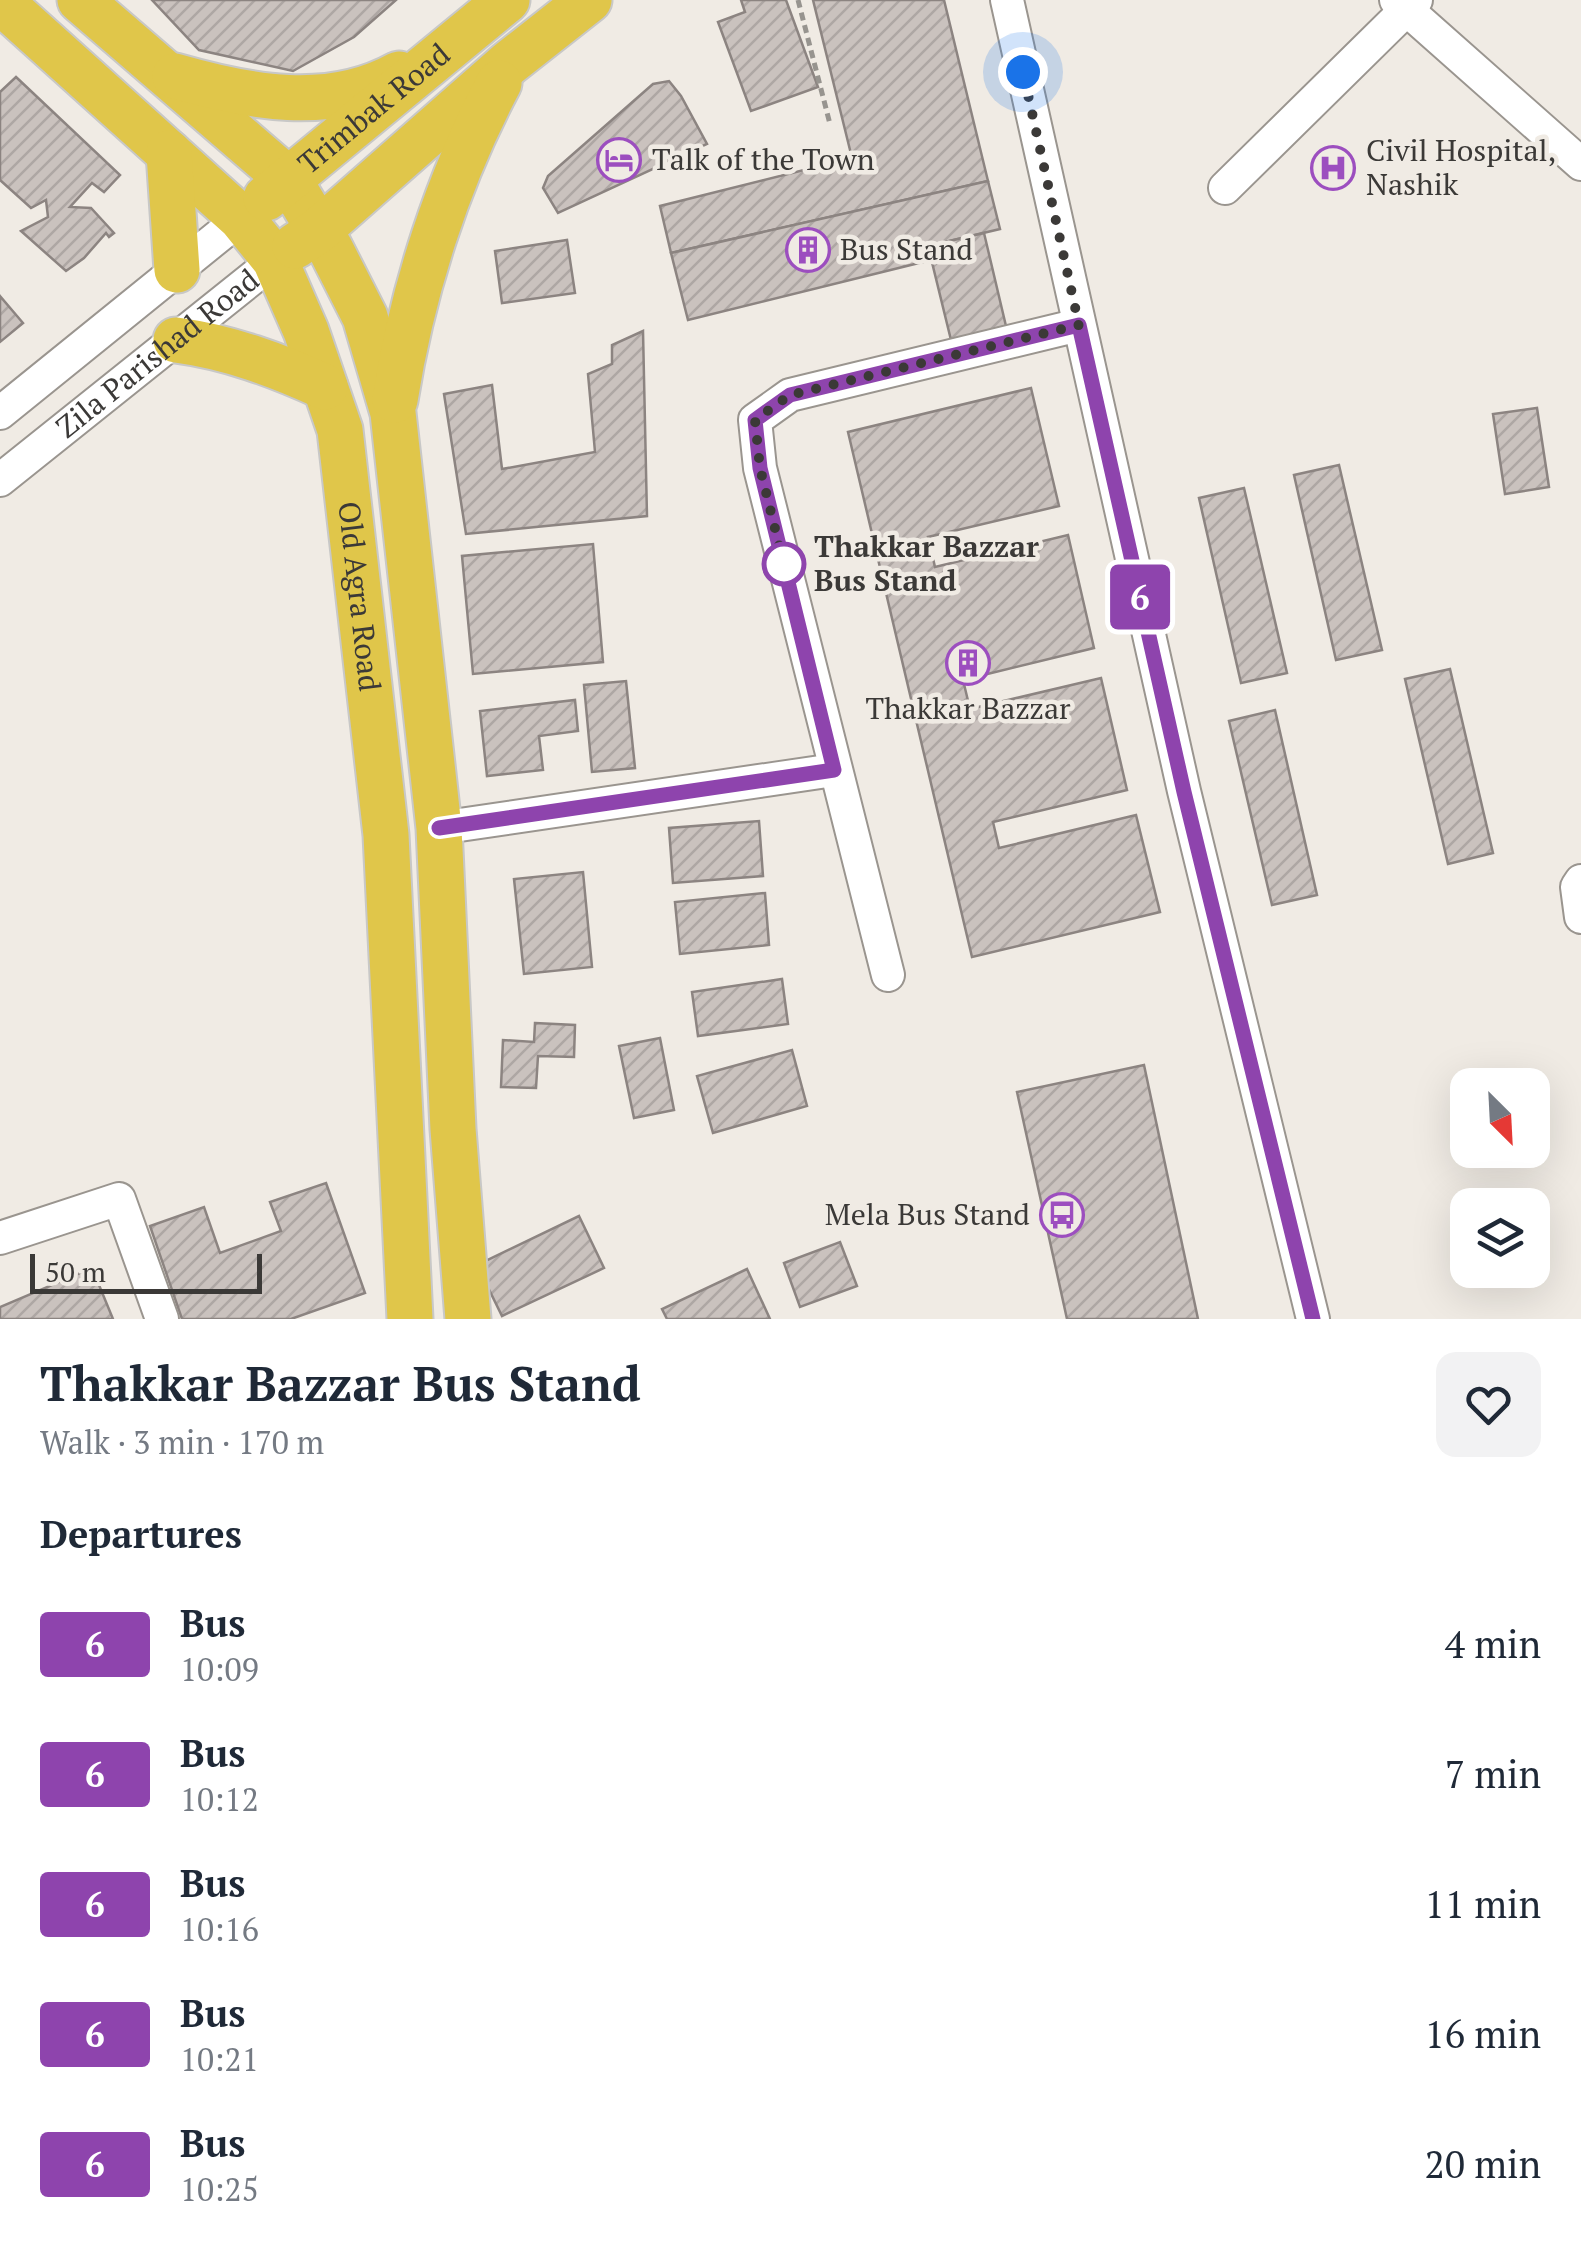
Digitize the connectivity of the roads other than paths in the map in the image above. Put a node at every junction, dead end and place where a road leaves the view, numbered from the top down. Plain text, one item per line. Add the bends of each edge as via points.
1 (80, 0) edge
2 (506, 0) edge
3 (589, 0) edge
4 (1007, 0) edge
5 (0, 2) edge
6 (1406, 3) edge
7 (460, 39) junction
8 (509, 63) junction
9 (164, 72) junction
10 (170, 154) junction
11 (1581, 164) edge
12 (288, 180) junction
13 (1225, 188) dead end
14 (242, 218) junction
15 (319, 230) junction
16 (274, 260) junction
17 (177, 270) junction
18 (1079, 325) junction
19 (176, 340) junction
20 (325, 387) junction
21 (0, 413) edge
22 (393, 413) junction
23 (0, 480) edge
24 (834, 770) junction
25 (439, 828) junction
26 (1581, 881) edge
27 (1581, 916) edge
28 (888, 976) dead end
29 (0, 1238) edge
30 (468, 1318) edge
31 (162, 1319) edge
32 (410, 1319) edge
33 (449, 1319) edge
34 (1313, 1319) edge

1 - 9 highway, Old Agra Road
2 - 7 highway, Trimbak Road
3 - 8 highway, Trimbak Road
4 - 18 street
5 - 10 highway, Old Agra Road
6 - 11 street
6 - 13 street
7 - 9 highway via 385,82 346,94 288,99 227,91
7 - 12 highway, Trimbak Road
8 - 15 highway, Trimbak Road
8 - 22 highway via 430,249 404,341
9 - 12 highway, Old Agra Road
10 - 14 highway, Old Agra Road
10 - 17 highway
12 - 14 highway, Zila Parishad Road
12 - 15 highway, Old Agra Road
14 - 16 highway, Old Agra Road
14 - 17 street, Zila Parishad Road
15 - 16 highway, Zila Parishad Road
15 - 22 highway, Old Agra Road via 365,317
16 - 19 street, Zila Parishad Road
16 - 20 highway, Old Agra Road
17 - 21 street, Zila Parishad Road
18 - 24 street via 790,395 755,420 760,468
18 - 34 street
19 - 20 highway via 216,345
19 - 23 street, Zila Parishad Road
20 - 32 highway, Old Agra Road via 340,430 386,835
22 - 25 highway, Old Agra Road
24 - 25 street
24 - 28 street
25 - 30 highway, Old Agra Road
26 - 27 street
29 - 31 street via 119,1199
30 - 33 street

